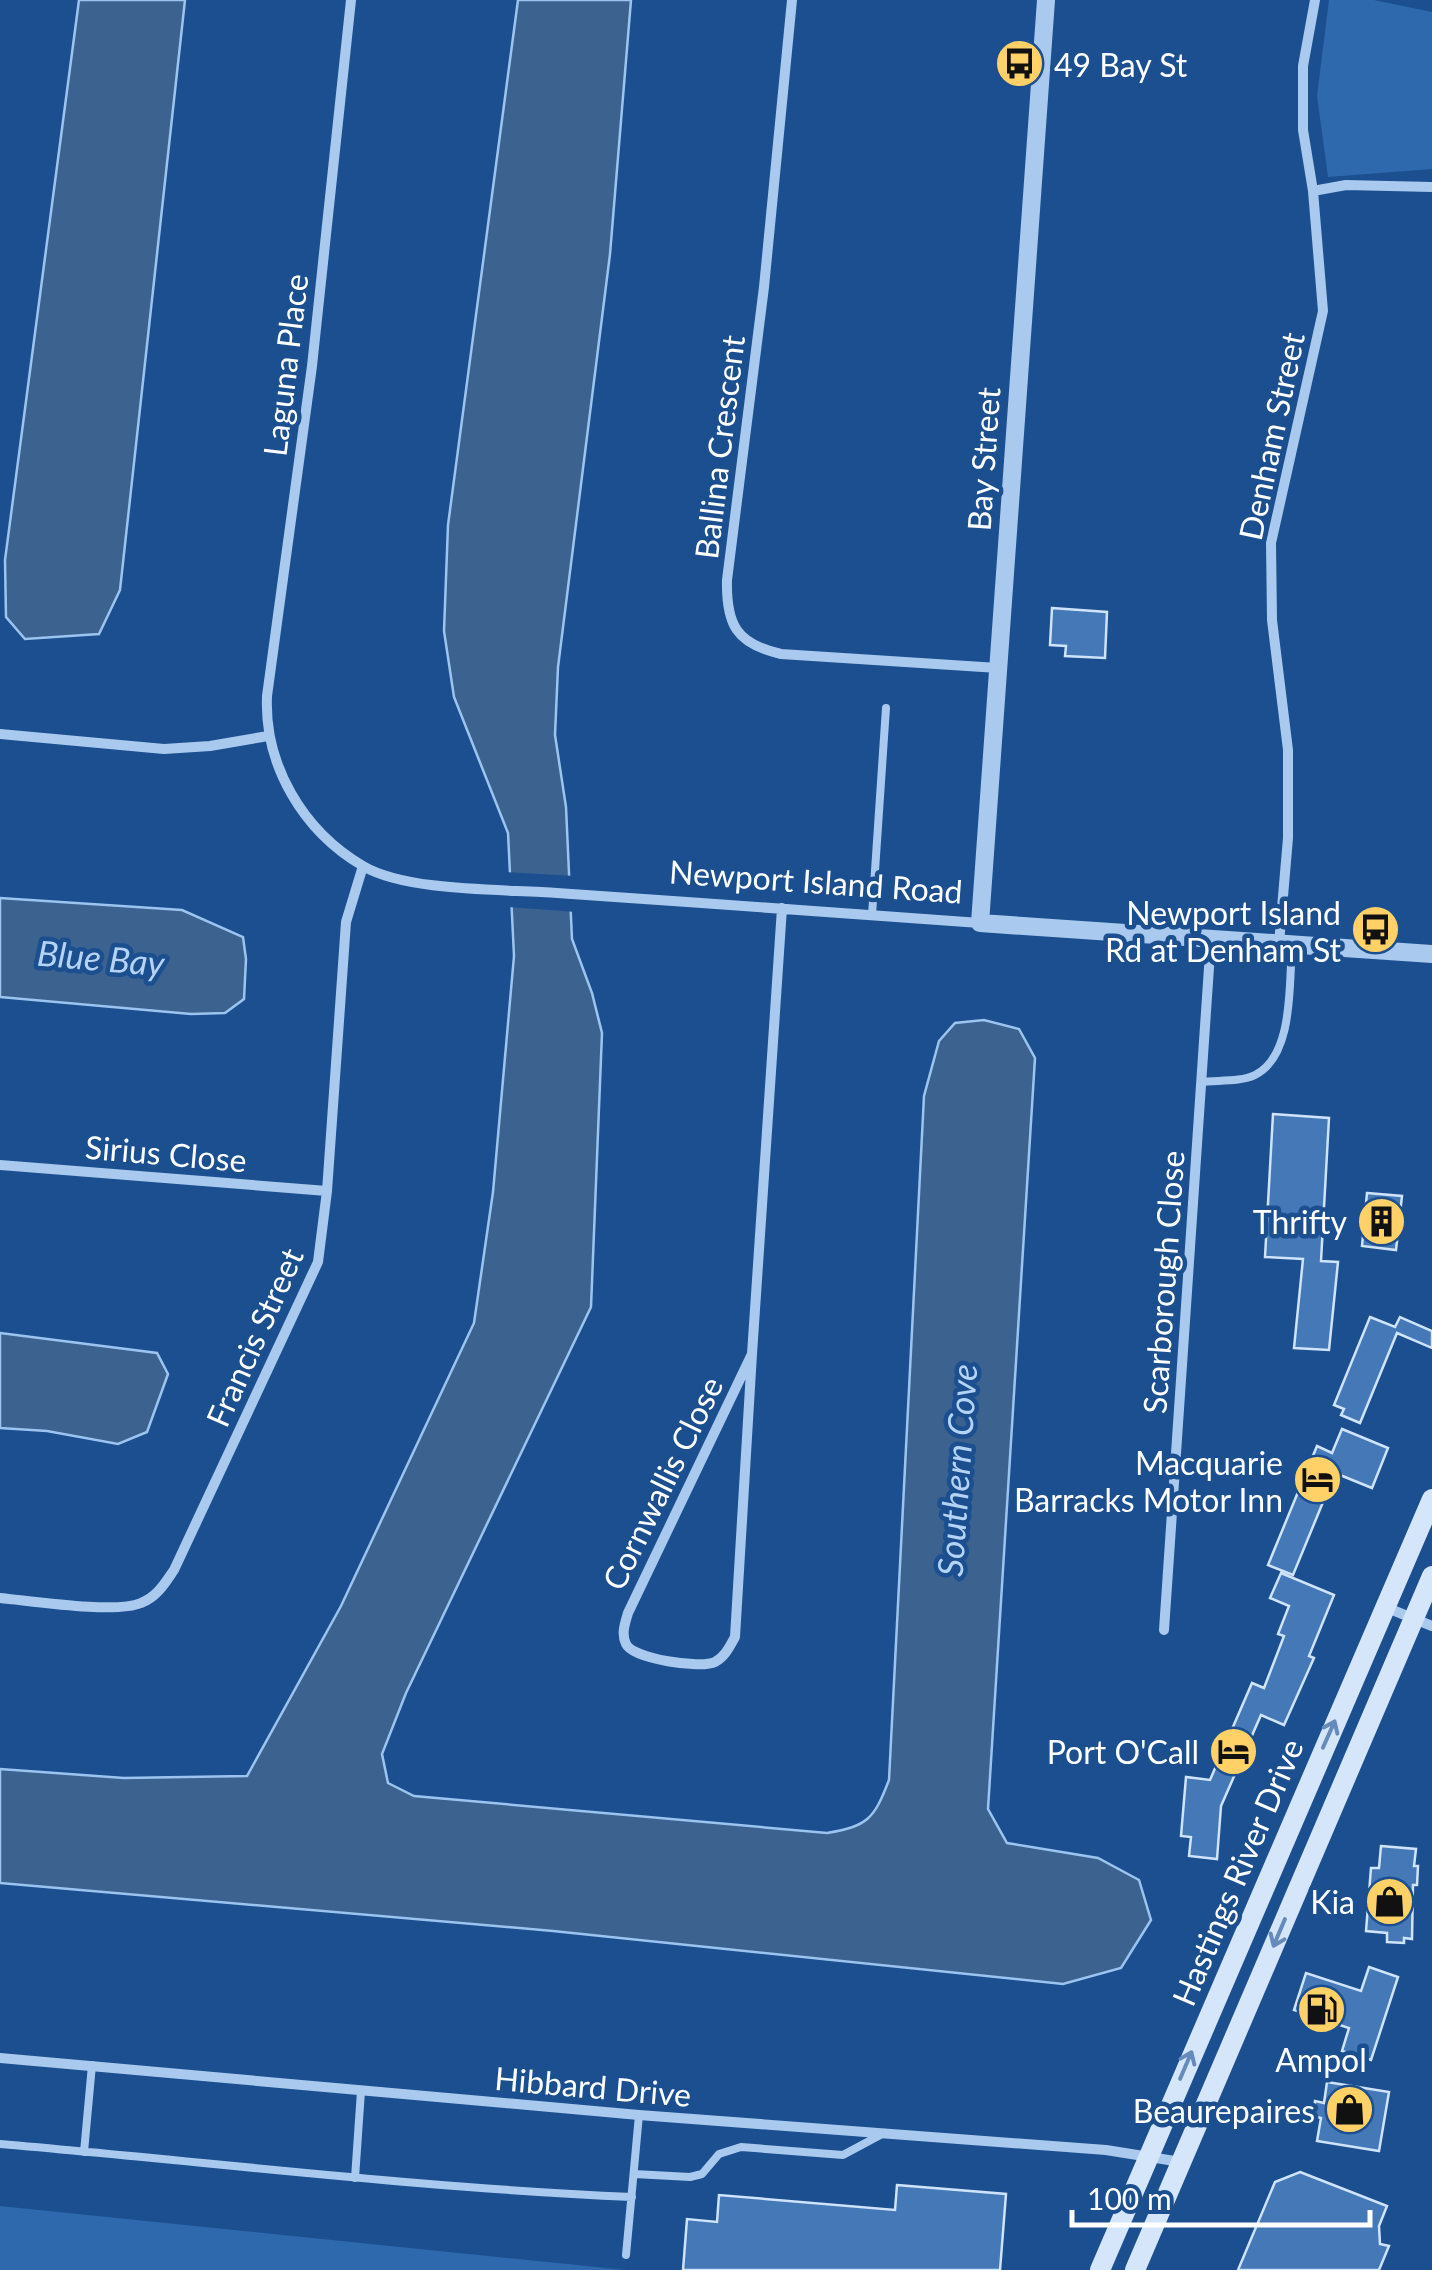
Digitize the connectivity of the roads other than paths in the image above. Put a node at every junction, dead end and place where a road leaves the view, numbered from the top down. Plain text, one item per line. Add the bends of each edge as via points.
1 (350, 0) edge
2 (792, 0) edge
3 (1046, 0) edge
4 (1315, 0) edge
5 (1432, 186) edge
6 (1313, 191) junction
7 (998, 668) junction
8 (886, 708) dead end
9 (0, 734) edge
10 (268, 736) junction
11 (364, 866) junction
12 (782, 908) junction
13 (872, 914) junction
14 (980, 923) junction
15 (1211, 938) junction
16 (1286, 944) junction
17 (1432, 954) edge
18 (1201, 1082) junction
19 (0, 1165) edge
20 (327, 1191) junction
21 (752, 1354) junction
22 (1432, 1498) edge
23 (1432, 1576) edge
24 (0, 1598) edge
25 (1385, 1607) junction
26 (1423, 1622) edge
27 (1164, 1630) dead end
28 (0, 2058) edge
29 (92, 2066) junction
30 (361, 2091) junction
31 (640, 2115) junction
32 (884, 2133) junction
33 (0, 2144) edge
34 (84, 2152) junction
35 (1148, 2155) junction
36 (1181, 2162) junction
37 (634, 2174) junction
38 (355, 2178) junction
39 (632, 2197) junction
40 (626, 2255) dead end
41 (1100, 2270) edge
42 (1134, 2270) edge

1 - 10 street, Laguna Place
2 - 7 street, Ballina Crescent via 727,580 729,612 741,636 763,650
3 - 7 street, Bay Street
4 - 6 street, Denham Street via 1303,66 1303,130
5 - 6 street via 1346,184
6 - 16 street, Denham Street via 1322,311 1272,543 1272,620 1288,750
7 - 14 street, Bay Street
8 - 13 lane
9 - 10 street via 164,749
10 - 11 street, Newport Island Road via 292,796 339,849
11 - 12 street, Newport Island Road via 388,877 500,889
11 - 20 street, Francis Street via 346,922
12 - 13 street, Newport Island Road
12 - 21 street, Cornwallis Close
13 - 14 street, Newport Island Road
14 - 15 street, Newport Island Road
15 - 16 street, Newport Island Road
15 - 18 street, Scarborough Close
16 - 17 street, Newport Island Road
16 - 18 lane via 1284,1034 1276,1057 1252,1076
18 - 27 street, Scarborough Close
19 - 20 street, Sirius Close
20 - 24 street, Francis Street via 312,1279 160,1591 140,1604 115,1606
21 - 21 street, Cornwallis Close via 735,1637 715,1662 699,1666 633,1652 623,1627 628,1613
22 - 25 main road, Hastings River Drive
23 - 26 main road, Hastings River Drive
25 - 26 street
35 -> 25 main road, Hastings River Drive
26 -> 36 main road, Hastings River Drive
28 - 29 street, Hibbard Drive
29 - 30 street, Hibbard Drive
29 - 34 lane
30 - 31 street, Hibbard Drive
30 - 38 lane
31 - 32 street, Hibbard Drive
31 - 37 lane
32 - 35 street, Hibbard Drive
32 - 37 lane via 844,2154 741,2147 719,2154 690,2178
33 - 34 lane
34 - 38 lane
35 - 36 street, Hibbard Drive
35 - 41 main road, Hastings River Drive
36 - 42 main road, Hastings River Drive
37 - 39 lane
38 - 39 lane
39 - 40 lane

